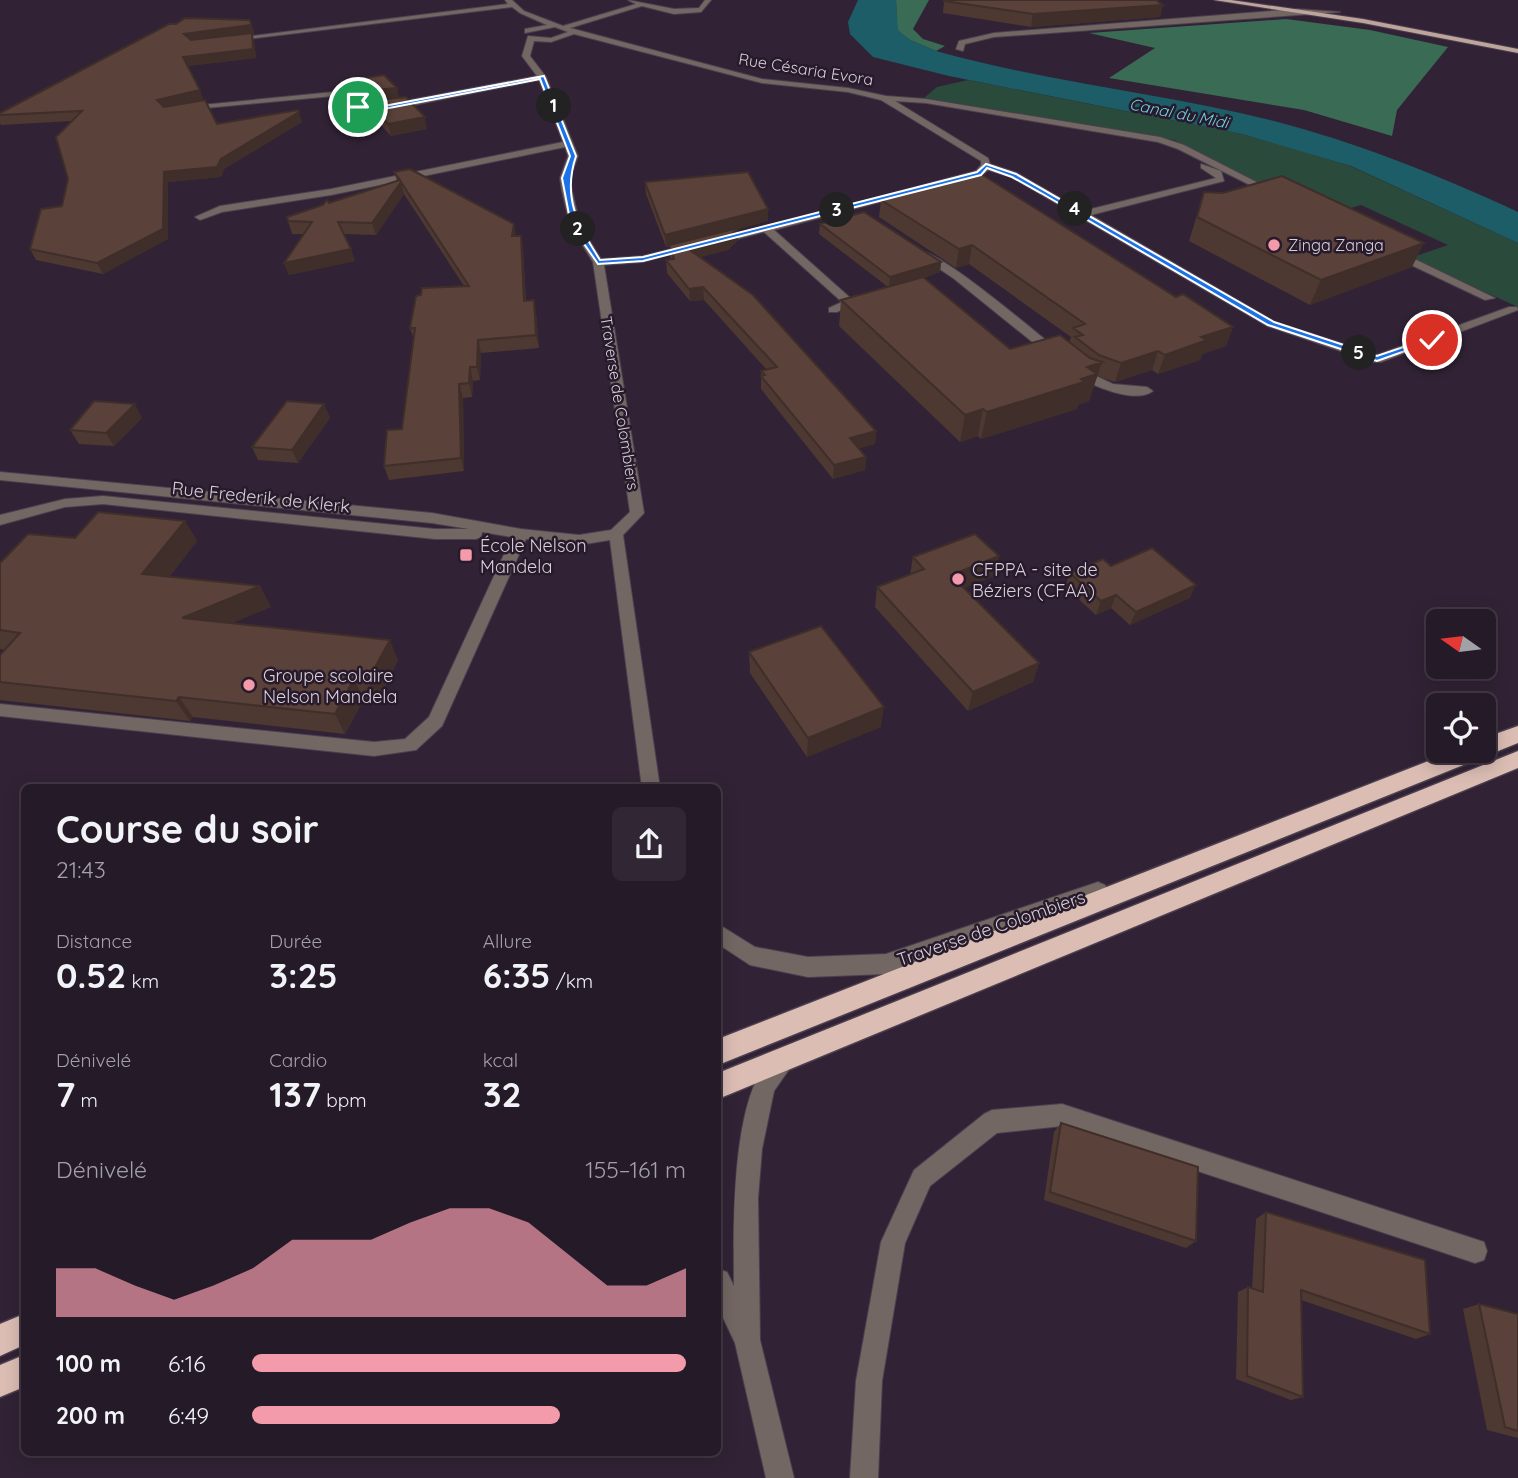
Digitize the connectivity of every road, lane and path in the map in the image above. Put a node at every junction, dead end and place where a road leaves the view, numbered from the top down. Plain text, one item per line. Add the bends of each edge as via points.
1 (631, 0) edge
2 (708, 0) edge
3 (1217, 0) edge
4 (1255, 0) edge
5 (1237, 1) edge
6 (510, 2) edge
7 (643, 4) junction
8 (1296, 11) junction
9 (522, 12) junction
10 (1336, 12) junction
11 (555, 25) junction
12 (569, 29) junction
13 (529, 35) junction
14 (555, 40) junction
15 (221, 41) edge
16 (621, 41) junction
17 (1518, 44) edge
18 (960, 49) dead end
19 (1518, 51) edge
20 (533, 62) junction
21 (542, 78) junction
22 (884, 98) junction
23 (901, 108) junction
24 (177, 109) edge
25 (569, 143) junction
26 (986, 166) junction
27 (1287, 200) edge
28 (851, 206) junction
29 (1084, 214) junction
30 (200, 217) dead end
31 (870, 219) edge
32 (767, 229) junction
33 (914, 247) edge
34 (1381, 247) edge
35 (598, 262) junction
36 (1489, 298) dead end
37 (1513, 309) dead end
38 (833, 310) dead end
39 (1147, 391) dead end
40 (1, 477) edge
41 (0, 520) edge
42 (521, 534) junction
43 (615, 534) junction
44 (0, 709) edge
45 (1518, 734) edge
46 (1496, 742) edge
47 (1518, 759) edge
48 (1446, 763) edge
49 (650, 784) edge
50 (1263, 835) junction
51 (721, 935) edge
52 (721, 1051) edge
53 (786, 1058) junction
54 (721, 1085) edge
55 (1475, 1251) dead end
56 (721, 1286) edge
57 (21, 1331) edge
58 (0, 1340) edge
59 (747, 1340) junction
60 (21, 1375) edge
61 (0, 1383) edge
62 (780, 1478) edge
63 (864, 1478) edge

1 - 7 street
2 - 7 street via 701,10 685,13
3 - 5 main road
4 - 10 main road
5 - 8 main road
6 - 9 street
6 - 15 street
7 - 12 street
8 - 10 street
8 - 18 street via 994,35 962,43
8 - 19 main road
9 - 11 street
9 - 13 street
10 - 17 main road
11 - 12 street, Rue Césaria Evora
11 - 13 street
12 - 14 street via 570,35
12 - 16 street, Rue Césaria Evora
13 - 14 street, Rue Césaria Evora
13 - 20 street, Traverse de Colombiers via 526,56
14 - 16 street, Rue Césaria Evora
14 - 20 street via 536,52
16 - 22 street, Rue Césaria Evora via 762,81
20 - 21 street, Traverse de Colombiers
21 - 24 street via 384,108 358,107 351,95 344,93
21 - 25 street, Traverse de Colombiers
22 - 23 street, Rue Césaria Evora
22 - 27 street via 1160,140
23 - 26 street, Rue Césaria Evora via 981,155
23 - 29 street via 925,104 1150,142 1218,173 1221,179
25 - 30 street via 331,192 220,209
25 - 35 street, Traverse de Colombiers via 573,156 565,178 575,225
26 - 28 street via 979,173
26 - 29 street via 1014,175
28 - 31 street
28 - 32 street
29 - 37 street via 1271,324 1377,359
32 - 35 street via 643,259
32 - 38 street via 850,303
33 - 39 street via 1088,380 1123,392
34 - 36 street
35 - 43 street, Traverse de Colombiers via 637,513
40 - 42 street, Rue Frederik de Klerk via 432,518
41 - 42 street, Rue Frederik de Klerk via 65,503 103,500 435,534
42 - 43 street, Rue Frederik de Klerk via 579,540
42 - 44 street via 436,721 411,745 374,749
43 - 49 street
45 - 46 highway
47 - 53 highway
48 - 50 highway
50 - 51 street, Traverse de Colombiers via 886,964 797,965 750,956
50 - 52 highway
53 - 54 highway
53 - 59 street via 764,1086 750,1149
55 - 63 street via 1062,1115 992,1122 922,1178 893,1242 869,1381
56 - 59 street
57 - 58 highway
59 - 62 street
60 - 61 highway

